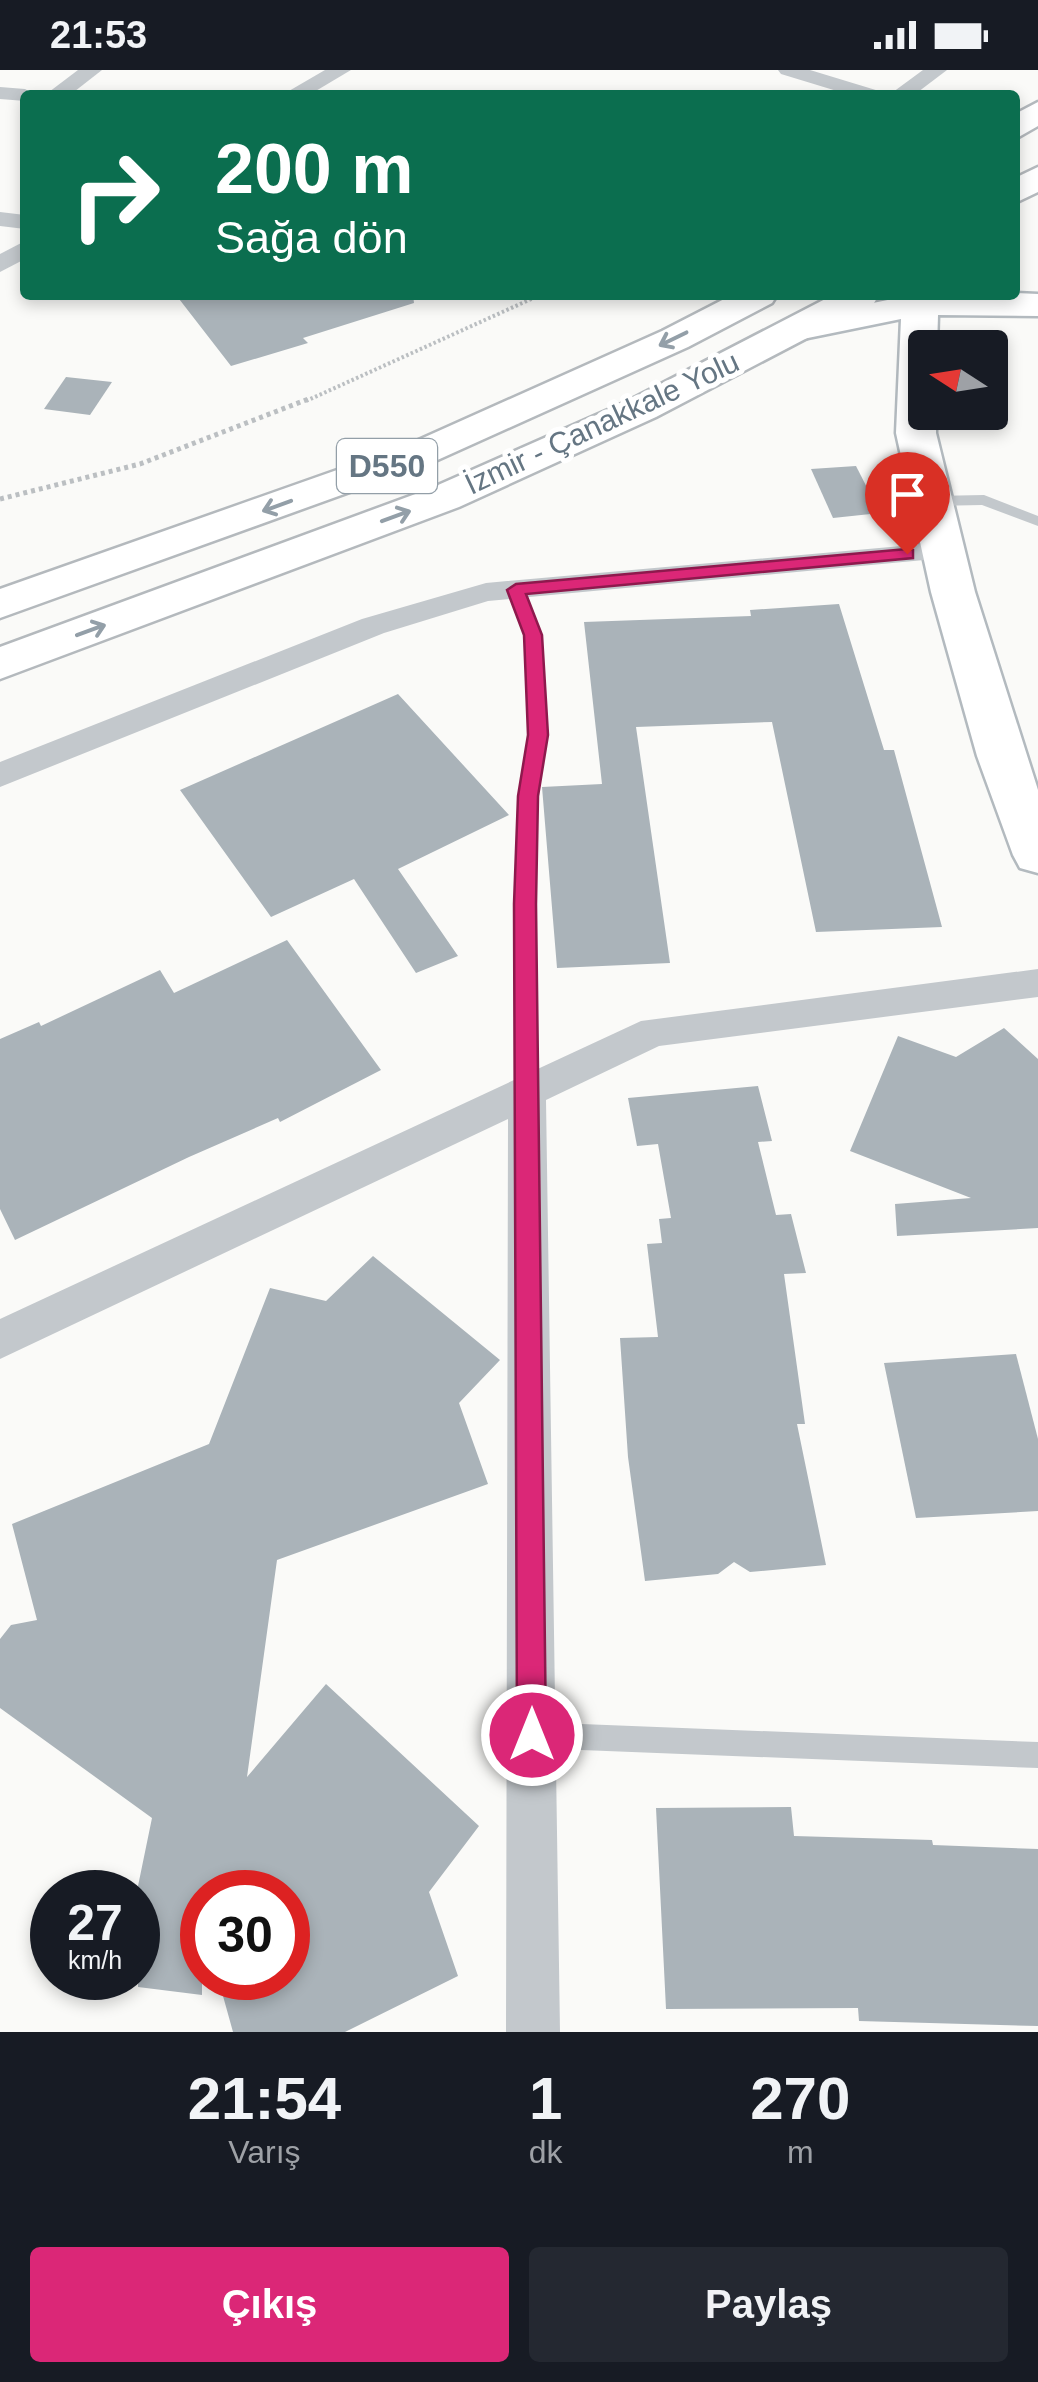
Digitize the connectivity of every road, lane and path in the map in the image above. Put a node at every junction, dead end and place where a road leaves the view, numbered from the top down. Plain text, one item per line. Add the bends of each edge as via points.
1 (92, 70) edge
2 (341, 70) edge
3 (788, 70) edge
4 (937, 70) edge
5 (63, 90) edge
6 (303, 90) edge
7 (855, 90) edge
8 (907, 90) edge
9 (529, 300) edge
10 (750, 300) edge
11 (853, 300) edge
12 (920, 304) junction
13 (1038, 305) edge
14 (798, 329) junction
15 (0, 499) edge
16 (934, 501) junction
17 (1038, 521) edge
18 (946, 551) junction
19 (516, 590) junction
20 (0, 604) edge
21 (0, 664) edge
22 (0, 776) edge
23 (1038, 855) edge
24 (1038, 983) edge
25 (527, 1092) junction
26 (0, 1340) edge
27 (532, 1735) junction
28 (1038, 1756) edge
29 (533, 2032) edge

1 - 5 street
2 - 6 street
3 - 7 street
4 - 8 street
9 - 15 path via 228,434 156,460
10 -> 20 main road, İzmir - Çanakkale Yolu / D550 via 419,454
11 - 14 main road, İzmir - Çanakkale Yolu
12 - 13 main road
12 - 14 main road
12 - 16 main road via 916,432
21 -> 14 main road, İzmir - Çanakkale Yolu via 444,498
16 - 17 lane via 984,500
16 - 18 main road
18 - 19 street
18 - 23 main road via 996,738
19 - 22 street via 486,592 373,626
19 - 25 lane via 533,635 538,735 528,796
24 - 25 street via 654,1032
25 - 26 street
25 - 27 street
27 - 28 lane
27 - 29 street

